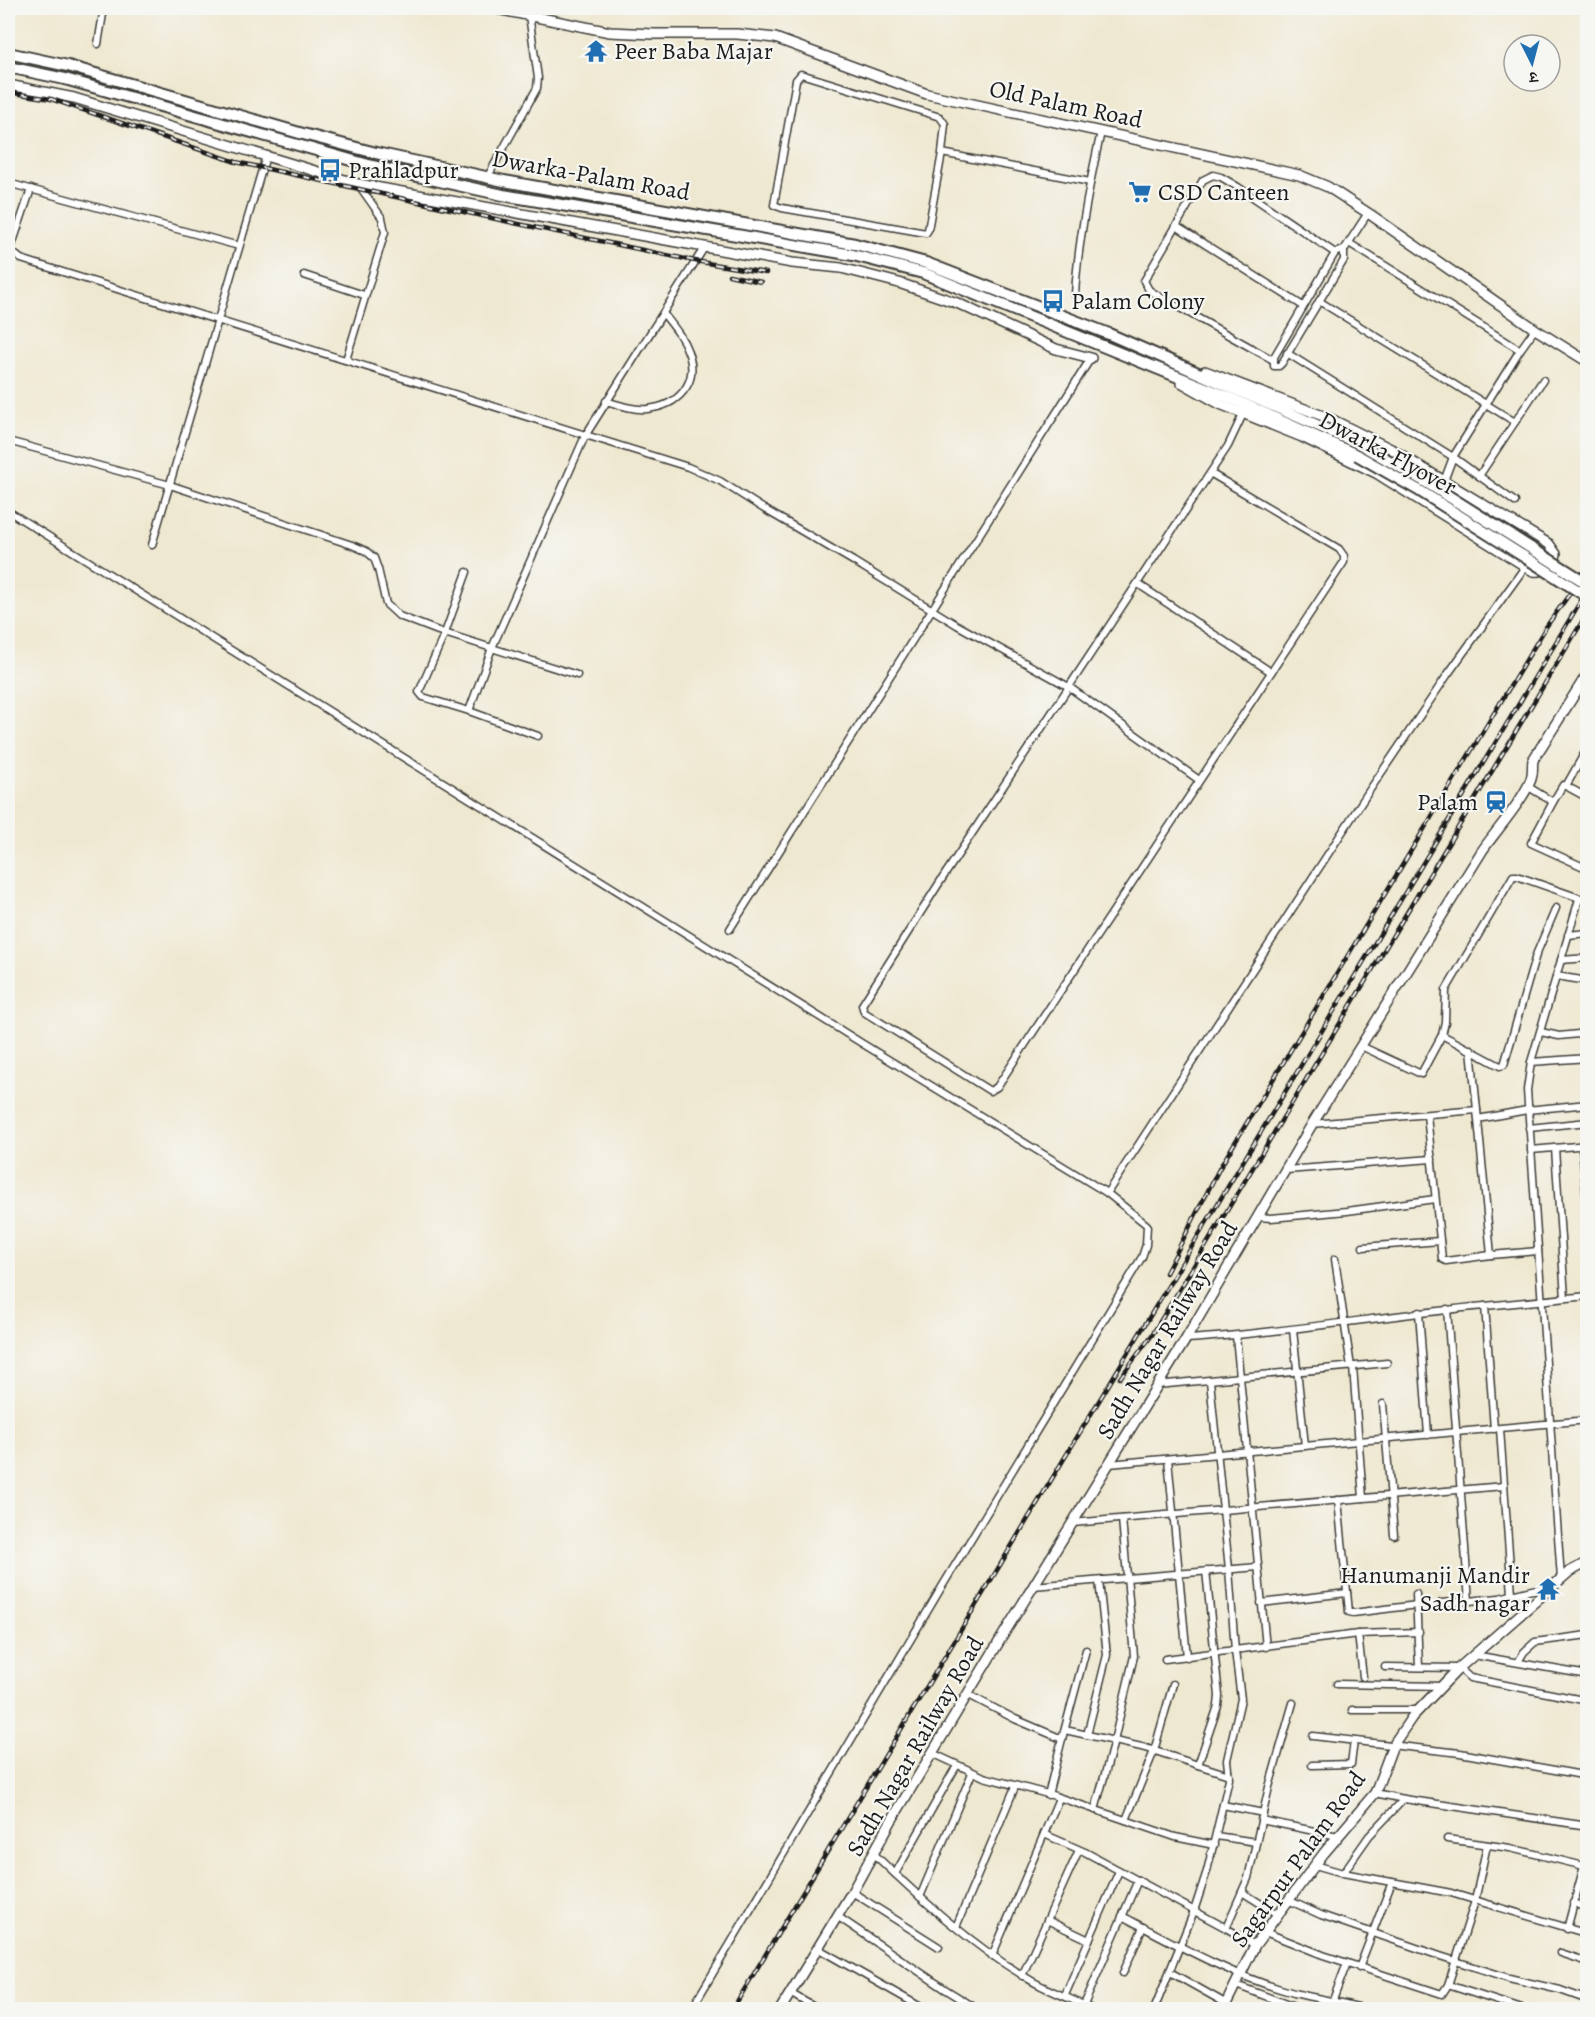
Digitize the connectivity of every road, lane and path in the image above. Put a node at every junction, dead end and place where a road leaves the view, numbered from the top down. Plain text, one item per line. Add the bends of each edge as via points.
1 (104, 8) edge
2 (492, 8) edge
3 (529, 15) junction
4 (98, 44) dead end
5 (8, 53) edge
6 (8, 67) edge
7 (8, 85) edge
8 (1101, 132) junction
9 (942, 153) junction
10 (266, 156) junction
11 (487, 178) junction
12 (1089, 182) junction
13 (8, 183) edge
14 (358, 184) junction
15 (31, 189) junction
16 (1368, 213) junction
17 (1176, 225) junction
18 (1349, 243) junction
19 (239, 246) junction
20 (704, 248) junction
21 (1344, 250) junction
22 (1335, 253) junction
23 (304, 275) dead end
24 (364, 295) junction
25 (1075, 295) dead end
26 (1319, 301) junction
27 (1303, 306) junction
28 (663, 313) junction
29 (219, 319) junction
30 (1535, 329) junction
31 (1520, 350) junction
32 (1287, 353) junction
33 (1160, 356) junction
34 (1091, 358) joint
35 (346, 360) junction
36 (1273, 360) junction
37 (1587, 362) edge
38 (1157, 369) junction
39 (1195, 378) junction
40 (1543, 380) dead end
41 (606, 401) junction
42 (1486, 403) junction
43 (1243, 414) junction
44 (1515, 422) junction
45 (585, 436) junction
46 (8, 441) edge
47 (1453, 457) junction
48 (1210, 473) junction
49 (1479, 476) junction
50 (1444, 481) junction
51 (170, 485) junction
52 (1515, 501) dead end
53 (8, 511) edge
54 (152, 545) dead end
55 (1525, 567) junction
56 (467, 572) dead end
57 (1138, 584) junction
58 (1587, 584) edge
59 (1587, 597) edge
60 (932, 610) junction
61 (445, 633) junction
62 (492, 648) junction
63 (1270, 672) junction
64 (1587, 673) edge
65 (577, 675) dead end
66 (1069, 687) junction
67 (469, 711) junction
68 (538, 736) dead end
69 (1587, 747) edge
70 (1199, 780) junction
71 (1527, 786) junction
72 (1566, 786) junction
73 (1587, 798) edge
74 (1553, 802) junction
75 (1587, 869) edge
76 (1580, 899) junction
77 (1587, 901) edge
78 (1556, 908) dead end
79 (730, 929) dead end
80 (1587, 933) edge
81 (1568, 935) junction
82 (1587, 958) edge
83 (1561, 960) junction
84 (1556, 976) junction
85 (1587, 981) edge
86 (1541, 1032) junction
87 (1587, 1033) edge
88 (1442, 1035) junction
89 (1361, 1046) junction
90 (1471, 1049) junction
91 (1587, 1058) edge
92 (1531, 1062) junction
93 (1587, 1104) edge
94 (1477, 1110) junction
95 (1527, 1110) junction
96 (1428, 1115) junction
97 (1478, 1119) junction
98 (1587, 1122) edge
99 (1312, 1124) junction
100 (1529, 1128) junction
101 (1585, 1145) edge
102 (1555, 1148) junction
103 (1531, 1150) junction
104 (1432, 1159) junction
105 (1286, 1170) junction
106 (1107, 1193) junction
107 (1436, 1198) junction
108 (1587, 1214) edge
109 (1258, 1217) junction
110 (1440, 1241) junction
111 (1363, 1247) dead end
112 (1538, 1251) junction
113 (1491, 1255) junction
114 (1335, 1259) dead end
115 (1587, 1296) edge
116 (1565, 1298) junction
117 (1540, 1301) junction
118 (1485, 1306) junction
119 (1447, 1310) junction
120 (1419, 1312) junction
121 (1344, 1323) junction
122 (1293, 1330) junction
123 (1236, 1336) junction
124 (1186, 1339) junction
125 (1387, 1364) dead end
126 (1352, 1367) junction
127 (1297, 1372) junction
128 (1239, 1378) junction
129 (1210, 1381) junction
130 (1157, 1385) junction
131 (1383, 1404) dead end
132 (1587, 1420) edge
133 (1550, 1423) junction
134 (1497, 1429) junction
135 (1456, 1433) junction
136 (1428, 1435) junction
137 (1386, 1439) junction
138 (1358, 1441) junction
139 (1305, 1446) junction
140 (1247, 1452) junction
141 (1217, 1454) junction
142 (1168, 1459) junction
143 (1109, 1464) junction
144 (1504, 1486) junction
145 (1460, 1490) junction
146 (1391, 1495) junction
147 (1363, 1498) junction
148 (1338, 1500) junction
149 (1251, 1508) junction
150 (1223, 1510) junction
151 (1175, 1514) junction
152 (1122, 1519) junction
153 (1072, 1523) junction
154 (1394, 1535) dead end
155 (1587, 1562) edge
156 (1258, 1567) junction
157 (1229, 1569) junction
158 (1206, 1571) junction
159 (1179, 1574) junction
160 (1127, 1578) junction
161 (1099, 1581) junction
162 (1559, 1581) junction
163 (1033, 1586) junction
164 (1347, 1593) junction
165 (1416, 1594) dead end
166 (1512, 1594) junction
167 (1468, 1601) junction
168 (1261, 1603) junction
169 (1441, 1603) dead end
170 (1417, 1605) junction
171 (1419, 1632) junction
172 (1358, 1634) junction
173 (1587, 1635) edge
174 (1266, 1647) junction
175 (1086, 1650) dead end
176 (1235, 1651) junction
177 (1215, 1654) junction
178 (1474, 1655) junction
179 (1187, 1657) junction
180 (1165, 1659) dead end
181 (1518, 1662) junction
182 (1385, 1666) dead end
183 (1419, 1667) junction
184 (1459, 1668) junction
185 (1587, 1675) edge
186 (1363, 1677) dead end
187 (1173, 1684) dead end
188 (1337, 1684) dead end
189 (1442, 1686) junction
190 (967, 1694) junction
191 (1587, 1701) edge
192 (1293, 1702) dead end
193 (1352, 1710) dead end
194 (1419, 1710) junction
195 (1065, 1730) junction
196 (1087, 1735) junction
197 (1313, 1736) dead end
198 (1062, 1739) junction
199 (1114, 1741) junction
200 (1354, 1741) junction
201 (1393, 1745) junction
202 (1154, 1751) junction
203 (932, 1753) junction
204 (957, 1765) junction
205 (1198, 1765) junction
206 (1312, 1765) dead end
207 (972, 1773) junction
208 (1229, 1775) junction
209 (1587, 1776) edge
210 (1015, 1787) junction
211 (1375, 1792) junction
212 (1048, 1795) junction
213 (1059, 1798) junction
214 (1404, 1799) junction
215 (1223, 1805) junction
216 (1095, 1810) junction
217 (1262, 1816) junction
218 (1126, 1820) junction
219 (1587, 1826) edge
220 (1044, 1834) junction
221 (1216, 1836) junction
222 (1338, 1836) junction
223 (1447, 1839) dead end
224 (1256, 1842) junction
225 (1214, 1845) junction
226 (1487, 1845) junction
227 (1079, 1850) junction
228 (874, 1854) junction
229 (1315, 1864) junction
230 (1586, 1867) edge
231 (1119, 1871) junction
232 (1343, 1873) junction
233 (895, 1874) junction
234 (1138, 1880) junction
235 (1392, 1882) junction
236 (852, 1892) junction
237 (1242, 1892) junction
238 (921, 1897) junction
239 (1288, 1900) junction
240 (1474, 1901) junction
241 (1573, 1904) junction
242 (1587, 1908) edge
243 (1194, 1911) junction
244 (1278, 1914) junction
245 (837, 1916) junction
246 (1122, 1916) junction
247 (1047, 1920) junction
248 (956, 1927) junction
249 (1143, 1927) junction
250 (1226, 1928) junction
251 (1567, 1929) junction
252 (1265, 1932) junction
253 (1372, 1932) junction
254 (1587, 1934) edge
255 (1089, 1940) junction
256 (1255, 1945) junction
257 (1180, 1946) junction
258 (939, 1947) dead end
259 (817, 1948) junction
260 (1561, 1953) dead end
261 (992, 1956) junction
262 (1455, 1960) junction
263 (1587, 1962) edge
264 (1347, 1963) junction
265 (1359, 1968) junction
266 (1170, 1972) junction
267 (1123, 1973) dead end
268 (1241, 1974) junction
269 (1022, 1976) junction
270 (1236, 1985) junction
271 (1448, 1985) junction
272 (790, 1993) junction
273 (1065, 1995) junction
274 (1333, 2000) junction
275 (1587, 2000) edge
276 (1084, 2005) junction
277 (1225, 2007) edge
278 (691, 2010) edge
279 (780, 2010) edge
280 (819, 2010) edge
281 (926, 2010) edge
282 (979, 2010) edge
283 (1093, 2010) edge
284 (1154, 2010) edge
285 (1302, 2010) edge
286 (1370, 2010) edge
287 (1525, 2010) edge

1 - 4 street
2 - 3 street, Old Palam Road
3 - 8 street, Old Palam Road via 610,32 775,38 927,94
3 - 11 street via 537,88
5 - 11 main road, Dwarka-Palam Road via 68,66 303,134
6 - 38 main road, Dwarka-Palam Road via 65,79 372,166 514,197 853,255 923,273
7 - 10 street via 74,98
8 - 12 street
8 - 16 street, Old Palam Road via 1299,175 1328,187
9 - 9 street via 926,233 774,205 796,80 801,74 940,117 945,123
9 - 12 street
10 - 14 street
10 - 19 street
11 - 33 main road, Dwarka-Palam Road via 855,244 926,263
12 - 25 street
13 - 15 street
14 - 20 street
14 - 24 street via 385,228
15 - 19 street
15 - 29 street via 10,248 15,255
16 - 18 street
16 - 30 street, Old Palam Road
17 - 22 street via 1203,180 1213,175 1238,187
17 - 27 street
17 - 36 street via 1144,281 1149,290
18 - 21 street
18 - 31 street
19 - 29 street
20 - 28 street
20 - 34 street via 792,264 841,268 899,283 957,303 1056,349
21 - 22 street
21 - 26 street via 1344,260
22 - 27 street
23 - 24 street
24 - 35 street
26 - 32 street
26 - 42 street
27 - 36 street
28 - 41 street
28 - 41 street via 689,354 691,377 686,391 676,401 646,409
29 - 35 street
29 - 51 street
30 - 31 street
30 - 37 street, Old Palam Road
31 - 42 street
32 - 36 street via 1279,366 1274,366
32 - 47 street
33 - 39 main road, Dwarka Flyover
33 - 50 street via 1331,419
34 - 60 street
35 - 45 street
38 - 39 main road, Dwarka Flyover
38 - 43 street
39 - 58 main road, Dwarka Flyover, bridge via 1360,444
39 - 59 main road, Dwarka Flyover, bridge via 1357,455
40 - 44 street
41 - 45 street
42 - 44 street
42 - 47 street
43 - 48 street
43 - 55 street via 1302,437 1376,474
44 - 49 street
45 - 60 street via 688,467 720,481
45 - 62 street
46 - 51 street
47 - 49 street
47 - 50 street
48 - 57 street
48 - 63 street via 1339,549 1344,556 1344,562
49 - 52 street
50 - 55 street via 1552,546 1556,557 1551,566 1539,572
51 - 54 street
51 - 61 street via 366,551 374,558 391,610
53 - 106 street
55 - 106 street via 1356,811
56 - 61 street
57 - 63 street
57 - 66 street
60 - 66 street
60 - 79 street
61 - 62 street
61 - 67 street via 419,692 423,697
62 - 65 street
62 - 67 street
63 - 70 street
64 - 71 street, Sadh Nagar Railway Road via 1533,760
66 - 70 street
66 - 70 street via 894,953 864,1002 864,1012 988,1090 995,1089
67 - 68 street
69 - 72 street
71 - 74 street
71 - 89 street, Sadh Nagar Railway Road via 1482,850
72 - 73 street
72 - 74 street
74 - 75 street via 1531,843
76 - 77 street
76 - 81 street
76 - 88 street via 1513,876 1446,990
78 - 90 street via 1536,955 1506,1063 1500,1066
80 - 81 street
81 - 83 street
82 - 83 street
83 - 84 street
84 - 85 street
84 - 86 street
86 - 87 street via 1559,1036
86 - 92 street
88 - 89 street via 1421,1074
88 - 90 street
89 - 99 street, Sadh Nagar Railway Road
90 - 94 street
91 - 92 street
92 - 95 street
93 - 95 street
94 - 96 street
94 - 97 street
95 - 97 street
95 - 100 street
96 - 99 street
96 - 104 street
97 - 113 street
98 - 100 street
99 - 105 street, Sadh Nagar Railway Road
100 - 103 street
101 - 102 street
101 - 108 street
102 - 103 street
102 - 116 street
103 - 112 street
104 - 105 street
104 - 107 street
105 - 109 street, Sadh Nagar Railway Road
106 - 278 street via 1147,1225 1142,1257
107 - 109 street via 1347,1211
107 - 110 street
109 - 124 street, Sadh Nagar Railway Road
110 - 111 street
110 - 113 street via 1443,1260
112 - 113 street
112 - 117 street
114 - 121 street
115 - 116 street
116 - 117 street
117 - 118 street
117 - 133 street
118 - 119 street
118 - 134 street
119 - 120 street
119 - 135 street
120 - 121 street
120 - 136 street
121 - 122 street
121 - 126 street
122 - 123 street
122 - 127 street
123 - 124 street
123 - 128 street
124 - 130 street, Sadh Nagar Railway Road
125 - 126 street
126 - 127 street
126 - 138 street
127 - 128 street
127 - 139 street
128 - 129 street
128 - 140 street
129 - 130 street
129 - 141 street
130 - 143 street, Sadh Nagar Railway Road
131 - 137 street
132 - 133 street
133 - 134 street
133 - 162 street
134 - 135 street
134 - 144 street
135 - 136 street
135 - 145 street
136 - 137 street
137 - 138 street
137 - 146 street
138 - 139 street
138 - 147 street
139 - 140 street
140 - 141 street
140 - 149 street
141 - 142 street
141 - 150 street
142 - 143 street
142 - 151 street
143 - 153 street, Sadh Nagar Railway Road
144 - 145 street
144 - 166 street
145 - 146 street
145 - 167 street
146 - 147 street
146 - 154 street
147 - 148 street
148 - 149 street
148 - 164 street
149 - 150 street
149 - 156 street
150 - 151 street
150 - 157 street
151 - 152 street
151 - 159 street
152 - 153 street
152 - 160 street
153 - 163 street, Sadh Nagar Railway Road
155 - 162 street, Sagarpur Palam Road
156 - 157 street
156 - 168 street
157 - 158 street
157 - 176 street
158 - 159 street
158 - 177 street
159 - 160 street
159 - 179 street
160 - 161 street
160 - 199 street via 1134,1656
161 - 163 street
161 - 196 street via 1107,1657
162 - 166 street
162 - 178 street, Sagarpur Palam Road
163 - 190 street, Sadh Nagar Railway Road
164 - 168 street
164 - 170 street via 1351,1613
165 - 170 street
166 - 167 street
167 - 169 street
168 - 174 street
170 - 171 street
171 - 172 street
171 - 183 street
172 - 174 street
172 - 186 street
173 - 181 street via 1535,1642
174 - 176 street
175 - 195 street
176 - 177 street
176 - 208 street via 1241,1699 1227,1760
177 - 179 street
177 - 205 street via 1218,1706
178 - 181 street
178 - 184 street, Sagarpur Palam Road
179 - 180 street
181 - 185 street
182 - 183 street
183 - 184 street
184 - 189 street, Sagarpur Palam Road
184 - 191 street via 1470,1678
187 - 202 street
188 - 189 street
189 - 194 street, Sagarpur Palam Road
190 - 198 street
190 - 203 street, Sadh Nagar Railway Road
192 - 217 street
193 - 194 street
194 - 201 street, Sagarpur Palam Road
195 - 196 street
195 - 198 street
196 - 199 street
197 - 200 street
198 - 212 street
199 - 202 street
199 - 216 street
200 - 201 street
200 - 206 street via 1351,1764
201 - 209 street
201 - 211 street, Sagarpur Palam Road
202 - 205 street
202 - 218 street
203 - 204 street
203 - 228 street, Sadh Nagar Railway Road
204 - 207 street
204 - 233 street
205 - 208 street
207 - 210 street
207 - 238 street
208 - 215 street
210 - 212 street
210 - 248 street
211 - 214 street
211 - 222 street, Sagarpur Palam Road
212 - 213 street
213 - 216 street
213 - 220 street
214 - 219 street
214 - 232 street via 1369,1836
215 - 217 street
215 - 221 street
216 - 218 street
217 - 222 street
217 - 224 street
218 - 225 street
220 - 227 street
220 - 261 street
221 - 224 street
221 - 225 street
222 - 229 street, Sagarpur Palam Road
223 - 226 street
224 - 237 street
225 - 243 street
226 - 230 street
226 - 240 street
227 - 231 street
227 - 247 street
228 - 233 street
228 - 236 street, Sadh Nagar Railway Road
229 - 232 street
229 - 239 street, Sagarpur Palam Road
230 - 241 street
231 - 234 street
231 - 255 street
232 - 235 street
233 - 238 street
234 - 243 street
234 - 246 street
235 - 240 street
235 - 253 street
236 - 245 street, Sadh Nagar Railway Road
236 - 258 street
237 - 244 street
237 - 250 street
238 - 248 street
239 - 244 street, Sagarpur Palam Road
239 - 253 street via 1321,1916
240 - 251 street
240 - 262 street
241 - 242 street
241 - 251 street
243 - 250 street
243 - 257 street
244 - 252 street, Sagarpur Palam Road
245 - 259 street, Sadh Nagar Railway Road
245 - 282 street
246 - 249 street
246 - 276 street
247 - 255 street
247 - 269 street
248 - 261 street
249 - 257 street
249 - 267 street
250 - 256 street
251 - 254 street
252 - 256 street, Sagarpur Palam Road
252 - 264 street
253 - 262 street
253 - 265 street
255 - 273 street
256 - 268 street, Sagarpur Palam Road
257 - 266 street
257 - 268 street
259 - 272 street, Sadh Nagar Railway Road
259 - 281 street
260 - 263 street
261 - 269 street
262 - 271 street
262 - 275 street
264 - 265 street
264 - 274 street
265 - 271 street via 1437,1994 1442,1994
266 - 277 street
266 - 284 street
268 - 270 street, Sagarpur Palam Road
268 - 274 street via 1293,1993
269 - 273 street
270 - 277 street, Sagarpur Palam Road
270 - 285 street
271 - 287 street
272 - 279 street, Sadh Nagar Railway Road
272 - 280 street
273 - 276 street
274 - 286 street
276 - 283 street

